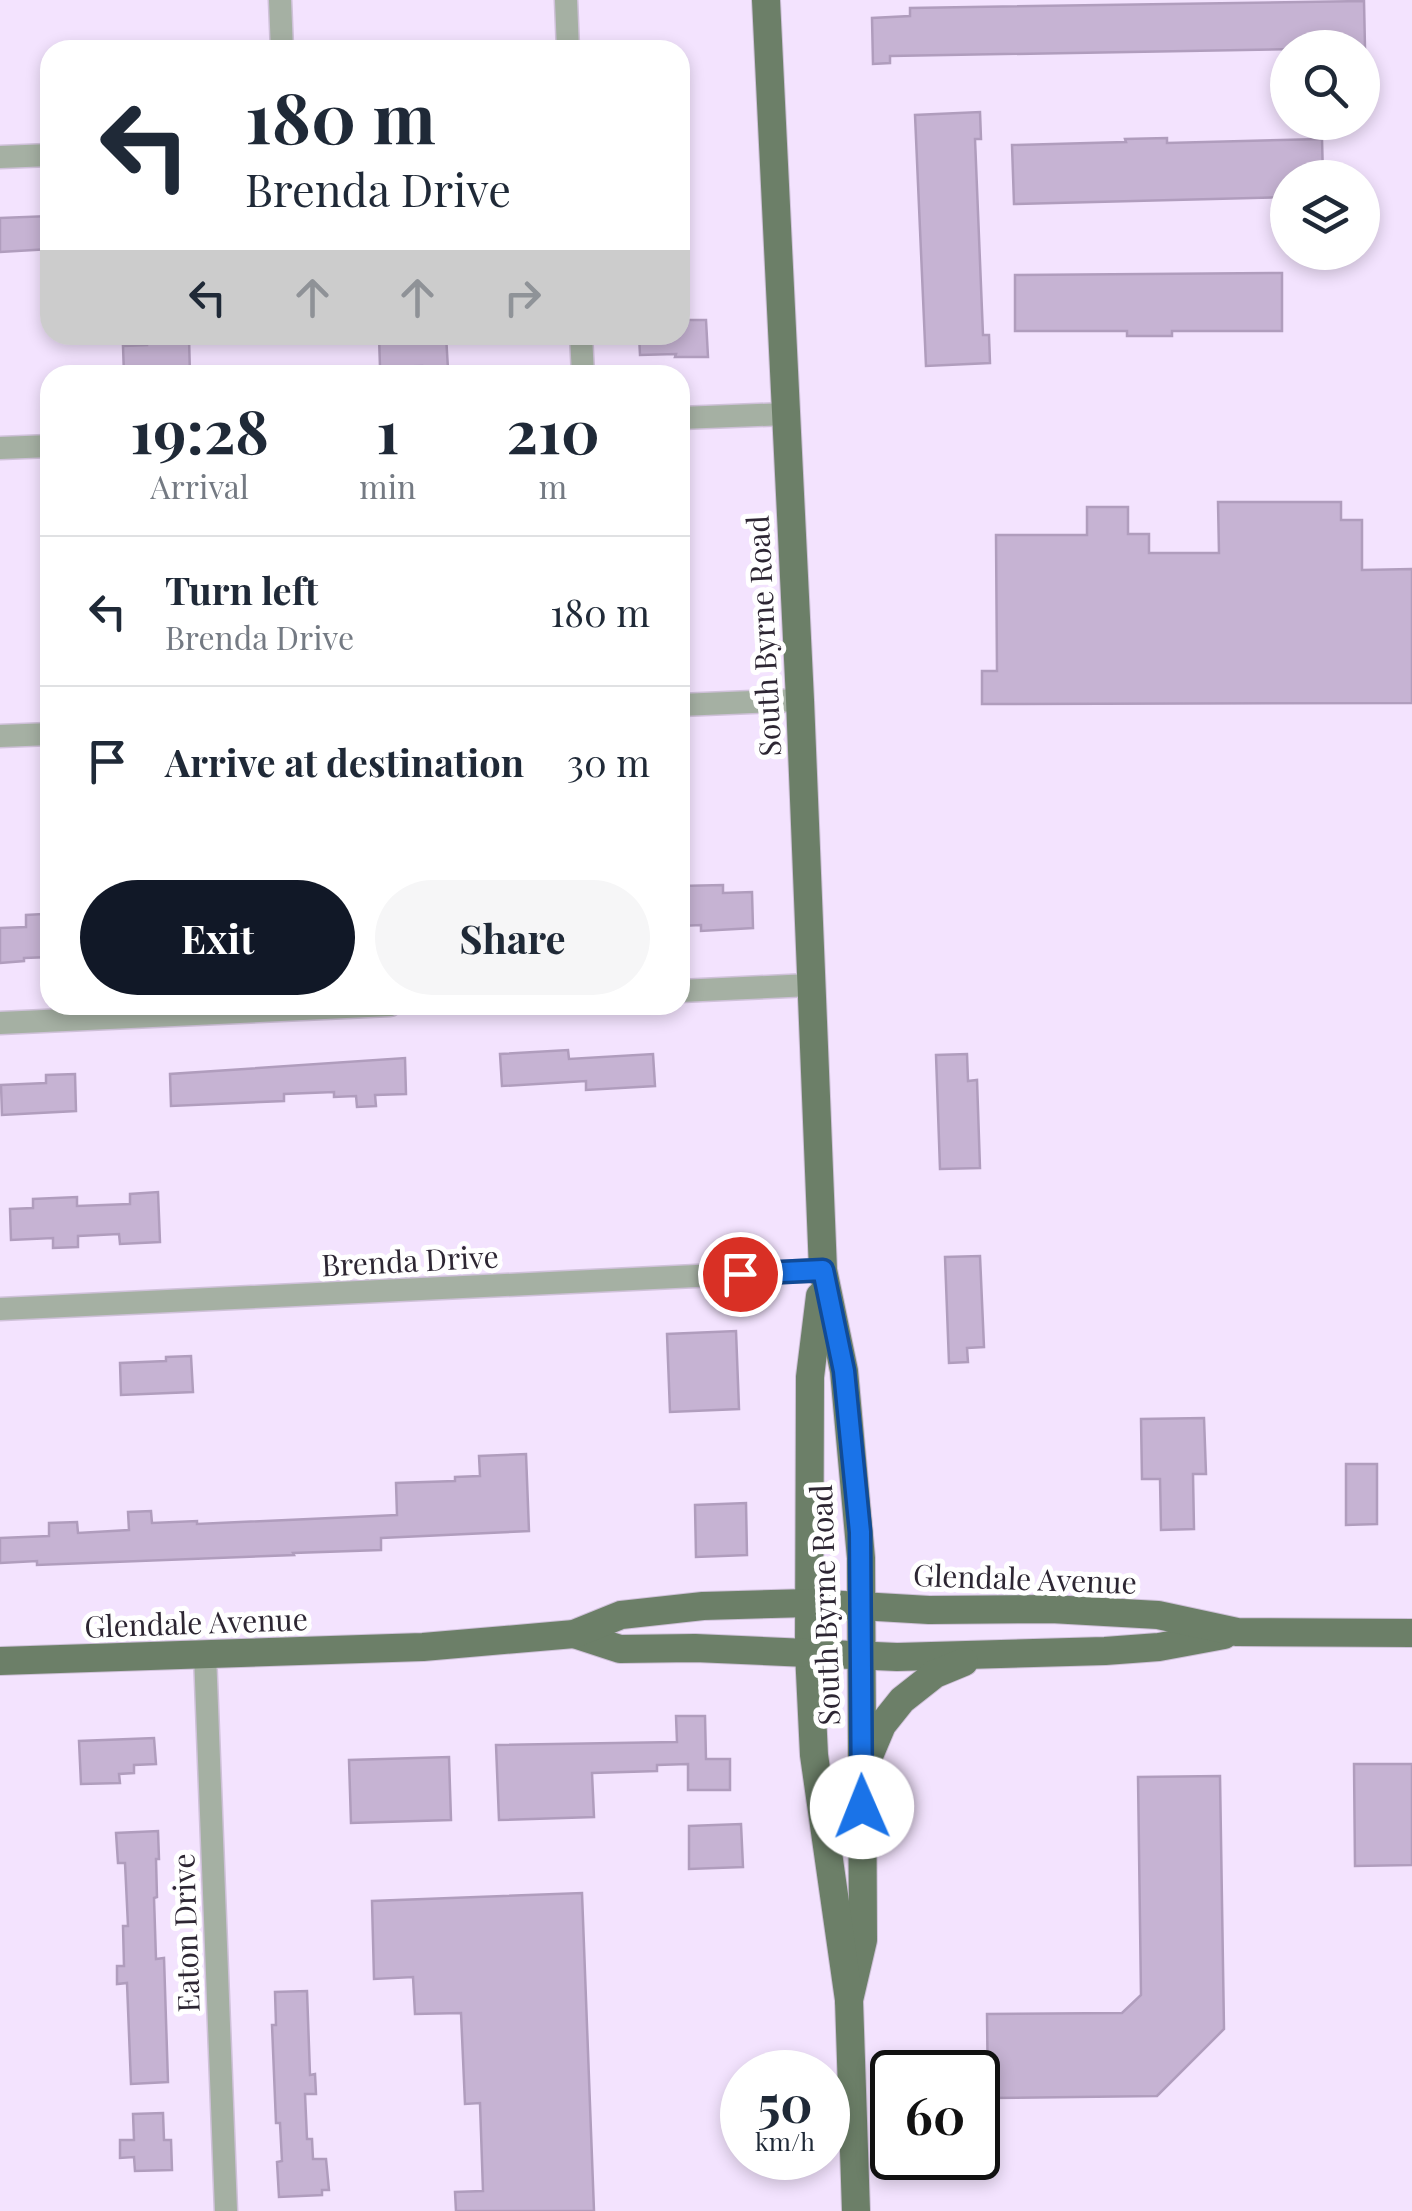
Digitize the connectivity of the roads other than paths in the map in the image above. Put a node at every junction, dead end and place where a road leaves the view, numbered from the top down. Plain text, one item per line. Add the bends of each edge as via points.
1 (280, 0) edge
2 (566, 0) edge
3 (766, 0) edge
4 (282, 40) edge
5 (568, 40) edge
6 (40, 155) edge
7 (0, 157) edge
8 (786, 414) junction
9 (690, 418) edge
10 (40, 446) edge
11 (0, 448) edge
12 (800, 700) junction
13 (690, 705) edge
14 (40, 734) edge
15 (0, 736) edge
16 (810, 986) junction
17 (690, 992) edge
18 (173, 1015) edge
19 (0, 1023) edge
20 (823, 1270) junction
21 (0, 1310) edge
22 (810, 1603) junction
23 (861, 1604) junction
24 (1238, 1632) junction
25 (1412, 1632) edge
26 (574, 1634) junction
27 (809, 1652) junction
28 (205, 1654) junction
29 (860, 1655) junction
30 (984, 1655) junction
31 (0, 1661) edge
32 (861, 1774) junction
33 (849, 2000) junction
34 (226, 2211) edge
35 (856, 2211) edge

1 - 4 street
2 - 5 street
3 - 8 main road, South Byrne Road
6 - 7 street
8 - 9 street
8 - 12 main road, South Byrne Road
10 - 11 street
12 - 13 street
12 - 16 main road, South Byrne Road
14 - 15 street
16 - 17 street
16 - 20 main road, South Byrne Road
18 - 19 street
20 - 21 street, Brenda Drive
20 - 22 main road, South Byrne Road via 810,1377
20 - 23 main road, South Byrne Road via 844,1371
22 - 23 main road, Glendale Avenue
22 - 26 main road, Glendale Avenue via 621,1615
22 - 27 main road, South Byrne Road
23 - 24 main road, Glendale Avenue via 1158,1615
23 - 29 main road, South Byrne Road
24 - 25 main road, Glendale Avenue
24 - 30 main road, Glendale Avenue via 1159,1647
26 - 27 main road, Glendale Avenue via 620,1648
26 - 28 main road, Glendale Avenue
27 - 29 main road, Glendale Avenue
27 - 33 main road, South Byrne Road via 814,1755
28 - 31 main road, Glendale Avenue
28 - 34 street, Eaton Drive
29 - 30 main road, Glendale Avenue
29 - 32 main road, South Byrne Road
30 - 32 main road via 935,1674 902,1700 882,1725
32 - 33 main road, South Byrne Road via 863,1940
33 - 35 main road, South Byrne Road

